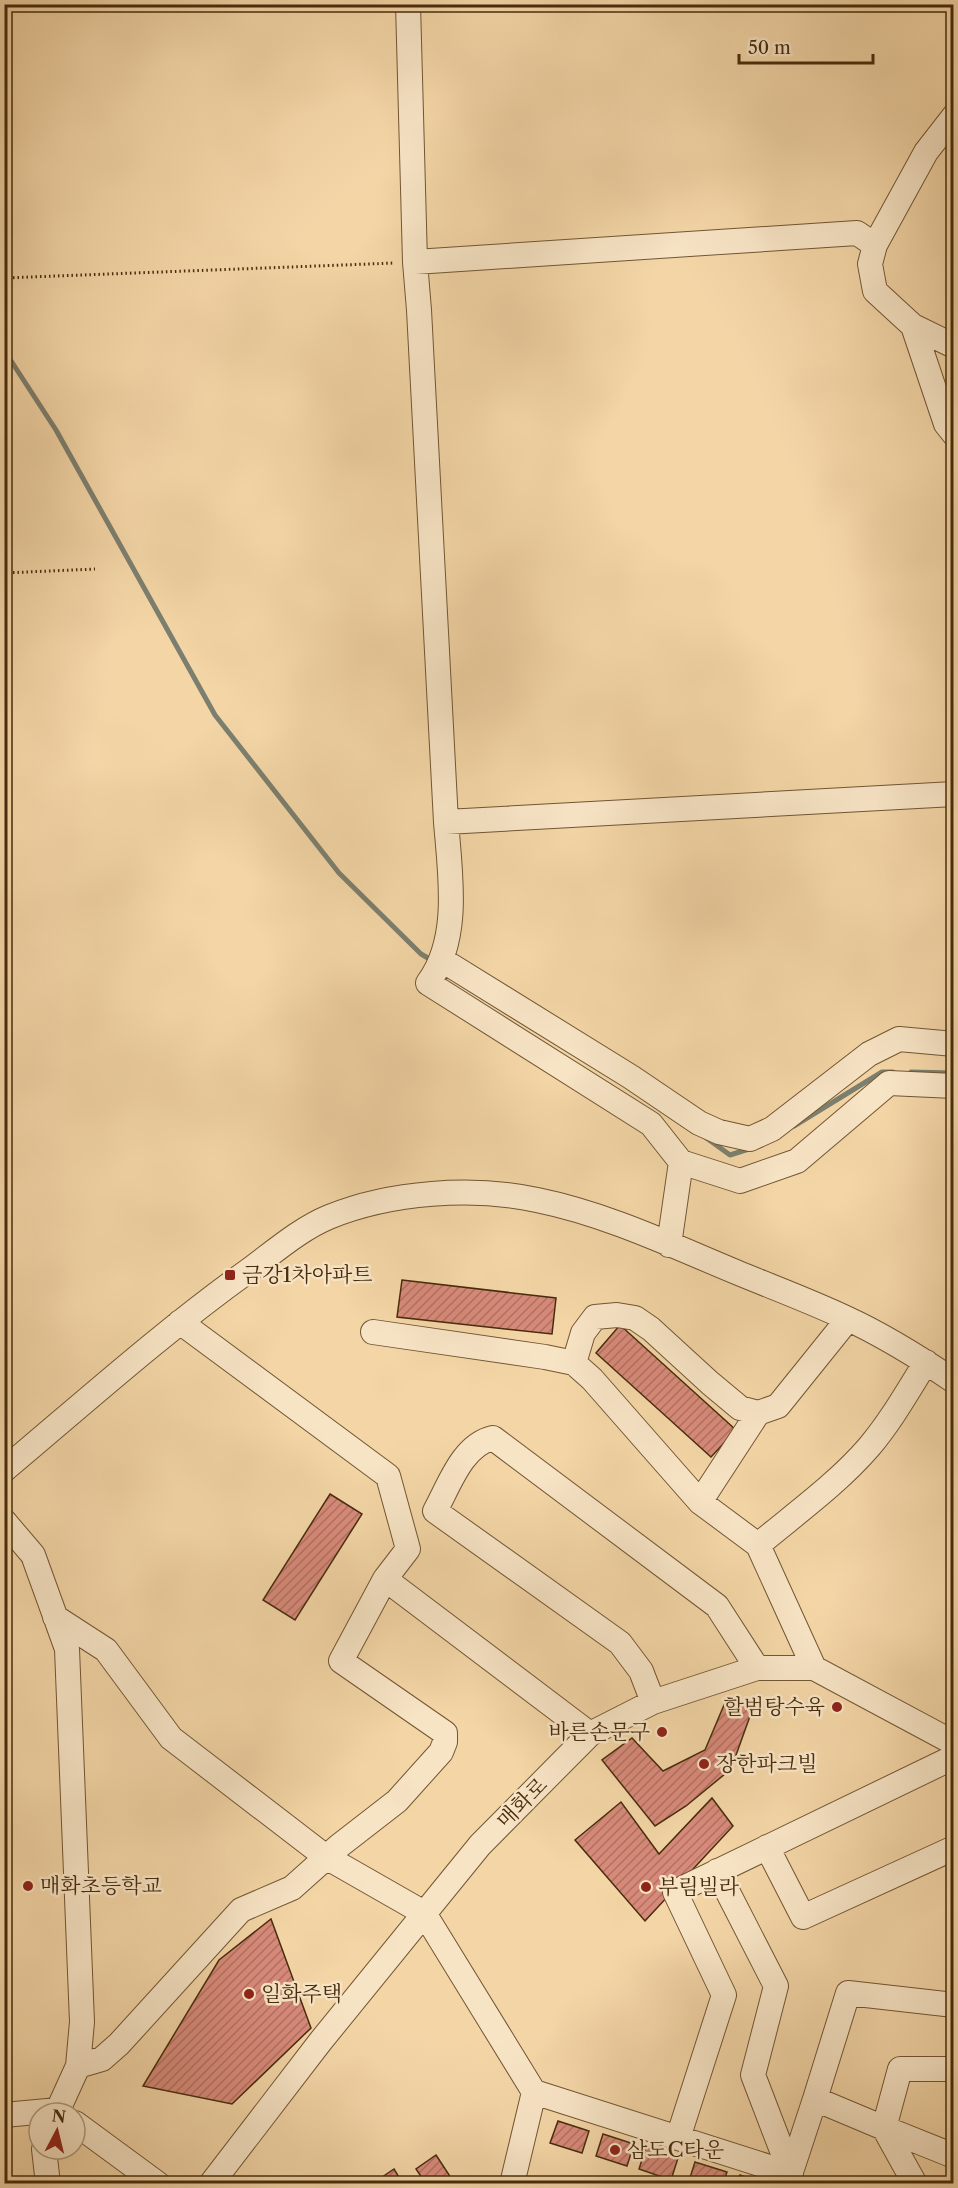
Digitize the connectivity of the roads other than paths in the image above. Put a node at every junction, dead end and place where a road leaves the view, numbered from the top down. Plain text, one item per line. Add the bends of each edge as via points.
1 (408, 4) edge
2 (954, 116) edge
3 (875, 245) junction
4 (414, 262) junction
5 (913, 326) junction
6 (954, 346) edge
7 (954, 434) edge
8 (954, 794) edge
9 (446, 822) junction
10 (436, 970) junction
11 (954, 1044) edge
12 (954, 1086) edge
13 (681, 1162) junction
14 (669, 1245) junction
15 (848, 1319) junction
16 (180, 1322) junction
17 (373, 1332) dead end
18 (926, 1362) junction
19 (574, 1363) junction
20 (954, 1381) edge
21 (758, 1413) junction
22 (4, 1470) edge
23 (700, 1502) junction
24 (4, 1521) edge
25 (758, 1545) junction
26 (385, 1579) junction
27 (55, 1617) junction
28 (757, 1668) junction
29 (814, 1668) junction
30 (653, 1702) junction
31 (590, 1734) junction
32 (954, 1743) edge
33 (954, 1757) edge
34 (767, 1847) junction
35 (954, 1848) edge
36 (326, 1857) junction
37 (717, 1871) junction
38 (424, 1913) junction
39 (954, 2005) edge
40 (78, 2066) junction
41 (954, 2069) edge
42 (534, 2092) junction
43 (815, 2099) junction
44 (61, 2101) edge
45 (4, 2115) edge
46 (27, 2115) edge
47 (884, 2128) junction
48 (87, 2136) edge
49 (678, 2138) junction
50 (954, 2156) edge
51 (45, 2161) edge
52 (789, 2179) edge
53 (48, 2184) edge
54 (158, 2184) edge
55 (211, 2184) edge
56 (512, 2184) edge
57 (915, 2184) edge

1 - 4 street
2 - 3 street via 926,152
3 - 4 street via 857,234
3 - 5 street via 870,264 875,291
4 - 9 street
5 - 6 street
5 - 7 street via 946,424
8 - 9 street
9 - 10 street via 453,904
10 - 11 street via 631,1077 699,1123 750,1139 771,1129 869,1054 899,1040
10 - 13 street via 428,983 651,1124
12 - 13 street via 889,1083 797,1161 740,1181
13 - 14 street
14 - 15 street
14 - 16 street via 536,1199 462,1193 379,1202 327,1218 302,1232
15 - 18 street
15 - 21 street via 778,1406
16 - 22 street
16 - 26 street via 388,1476 408,1549
17 - 19 street
18 - 20 street
18 - 25 street via 868,1447
19 - 21 street via 583,1333 596,1317 635,1318 740,1408
19 - 23 street
21 - 23 street
23 - 25 street
24 - 27 street via 33,1555
25 - 29 street
26 - 31 street
26 - 36 street via 340,1661 445,1733 445,1742 441,1752 397,1801
27 - 36 street via 106,1650 171,1738
27 - 40 street via 67,1648 82,2022
28 - 29 street, 매화로
28 - 30 street, 매화로
28 - 30 street via 717,1606 493,1438 474,1446 435,1511 620,1643 641,1671
29 - 32 street, 매화로
30 - 31 street, 매화로
31 - 38 street, 매화로 via 480,1845
33 - 34 street
34 - 35 street via 803,1917
34 - 37 street
36 - 38 street
36 - 40 street via 292,1888 241,1910 119,2044 102,2059
37 - 49 street via 675,1892 724,1995
37 - 52 street via 776,1986 753,2075
38 - 42 street
38 - 55 street, 매화로
39 - 43 street via 848,1993
40 - 44 street
41 - 47 street via 900,2069
42 - 49 street
42 - 56 street
43 - 47 street
43 - 52 street
45 - 46 street
47 - 50 street
47 - 57 street
48 - 54 street
49 - 52 street
51 - 53 street

